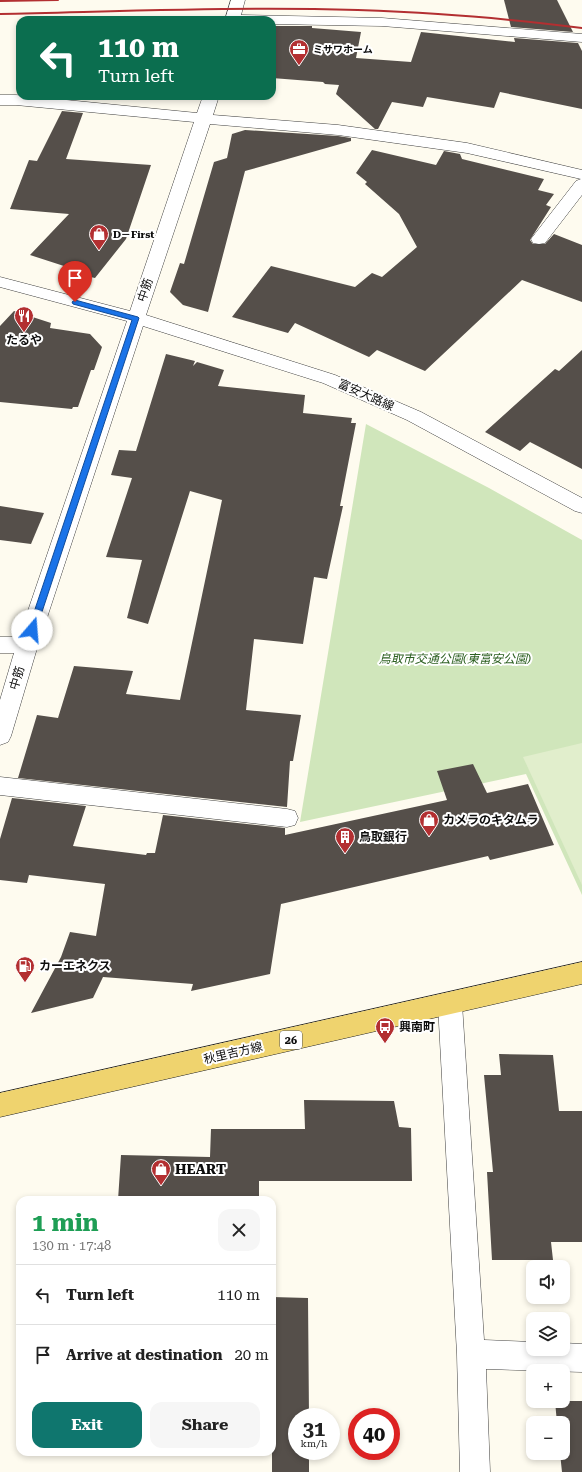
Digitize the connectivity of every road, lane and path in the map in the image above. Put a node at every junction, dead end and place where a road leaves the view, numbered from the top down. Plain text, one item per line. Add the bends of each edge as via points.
1 (238, 0) edge
2 (233, 16) edge
3 (276, 21) edge
4 (582, 38) edge
5 (0, 100) edge
6 (210, 100) edge
7 (205, 118) junction
8 (582, 174) edge
9 (582, 184) edge
10 (539, 239) dead end
11 (0, 282) edge
12 (136, 318) junction
13 (582, 506) edge
14 (0, 645) edge
15 (27, 645) junction
16 (0, 736) edge
17 (0, 786) edge
18 (287, 818) dead end
19 (582, 973) edge
20 (450, 1004) junction
21 (0, 1105) edge
22 (471, 1354) junction
23 (582, 1358) edge
24 (475, 1472) edge

1 - 2 street
3 - 4 street via 382,22
5 - 7 street
6 - 7 street, 中筋
7 - 8 street via 402,138 467,148
7 - 12 street, 中筋
9 - 10 street
11 - 12 street, 富安大路線
12 - 13 street, 富安大路線 via 329,379 414,416
12 - 15 street, 中筋
14 - 15 street
15 - 16 street, 中筋
17 - 18 street
19 - 20 main road, 秋里吉方線 / 26
20 - 21 main road, 秋里吉方線 / 26
20 - 22 street
22 - 23 street
22 - 24 street

